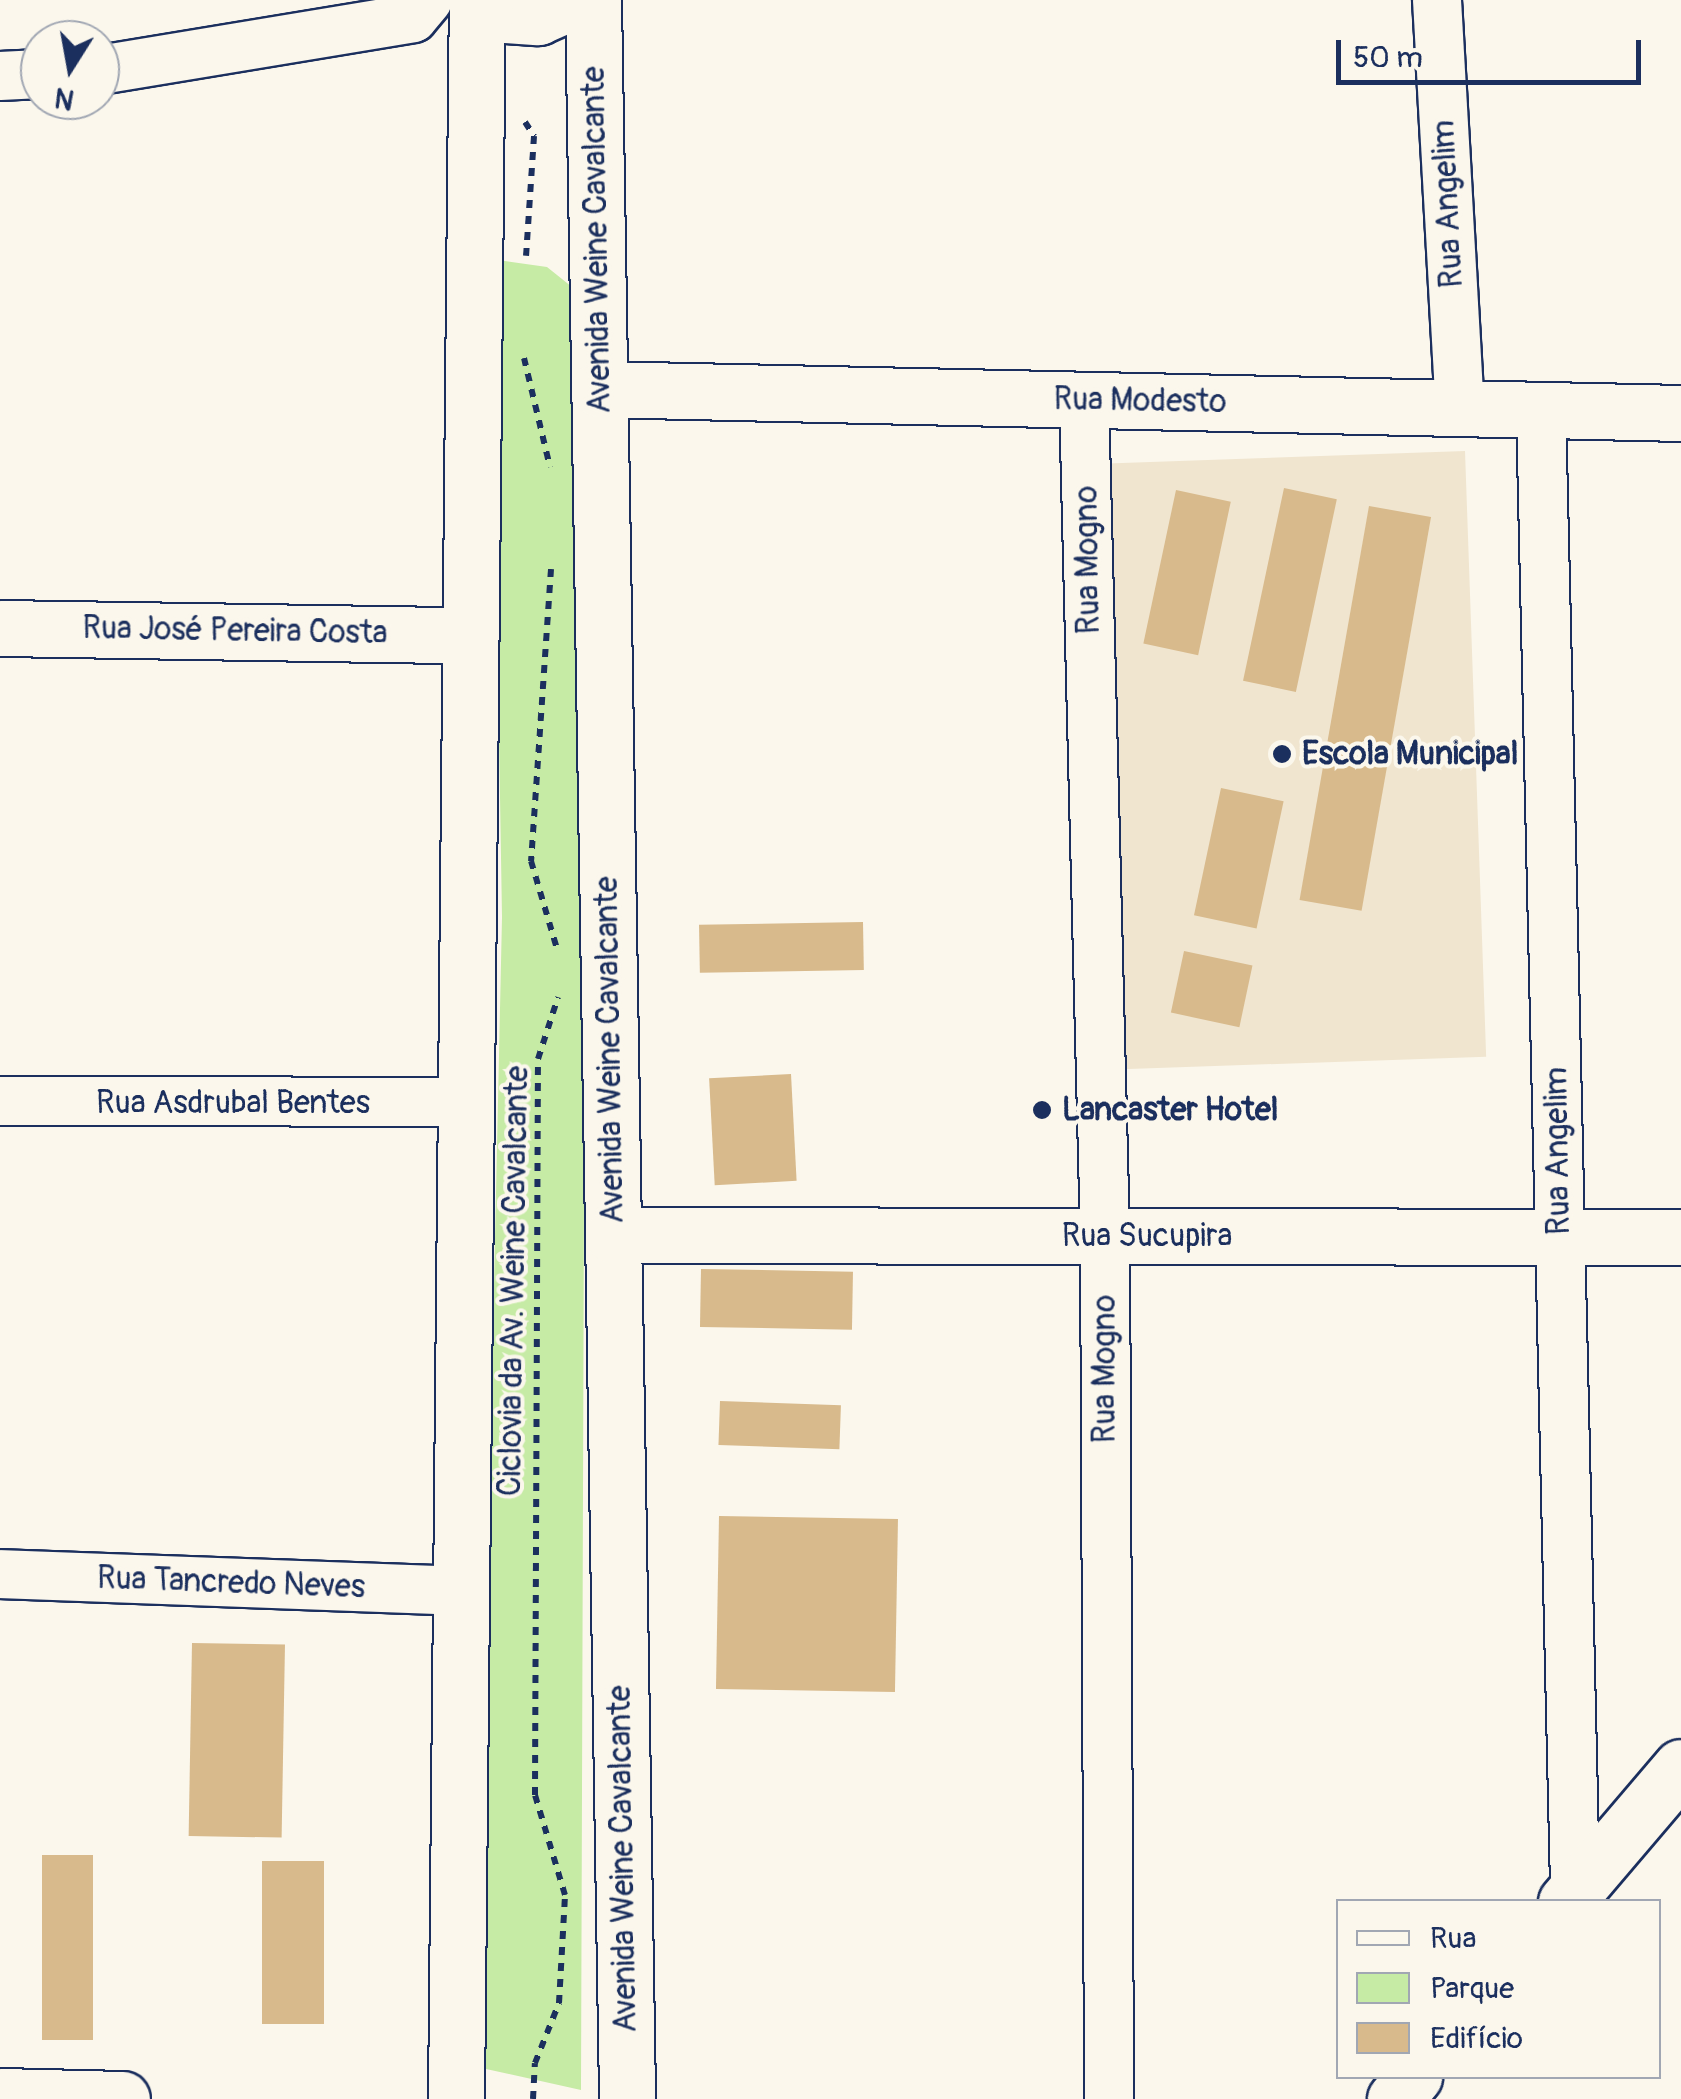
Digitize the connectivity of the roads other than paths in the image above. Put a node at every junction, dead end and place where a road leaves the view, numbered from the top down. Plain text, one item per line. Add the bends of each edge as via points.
1 (428, 0) edge
2 (477, 0) edge
3 (576, 0) edge
4 (593, 0) edge
5 (1436, 0) edge
6 (120, 67) edge
7 (599, 389) junction
8 (1084, 400) junction
9 (1460, 408) junction
10 (1541, 410) junction
11 (1681, 413) edge
12 (0, 628) edge
13 (470, 635) junction
14 (0, 1101) edge
15 (466, 1102) junction
16 (613, 1235) junction
17 (1104, 1236) junction
18 (1560, 1237) junction
19 (1681, 1237) edge
20 (0, 1574) edge
21 (461, 1591) junction
22 (1681, 1767) edge
23 (1570, 1896) edge
24 (1412, 2079) edge
25 (0, 2096) edge
26 (122, 2099) edge
27 (456, 2099) edge
28 (627, 2099) edge
29 (1110, 2099) edge
30 (1395, 2099) edge

1 - 6 street via 413,18
2 - 3 main road via 506,15 538,17
2 - 13 main road
4 - 7 main road, Avenida Weine Cavalcante
5 - 9 street, Rua Angelim
7 - 8 main road, Rua Modesto
7 - 16 main road, Avenida Weine Cavalcante
8 - 9 main road, Rua Modesto
8 - 17 street, Rua Mogno
9 - 10 main road, Rua Modesto
10 - 11 main road, Rua Modesto
10 - 18 street, Rua Angelim
12 - 13 main road, Rua José Pereira Costa
13 - 15 main road
14 - 15 street, Rua Asdrubal Bentes
15 - 21 main road
16 - 17 main road, Rua Sucupira
16 - 28 main road, Avenida Weine Cavalcante
17 - 18 main road, Rua Sucupira
17 - 29 street, Rua Mogno
18 - 19 main road, Rua Sucupira
18 - 23 street, Rua Angelim
20 - 21 street, Rua Tancredo Neves
21 - 27 main road
22 - 23 main road
24 - 30 main road
25 - 26 main road

